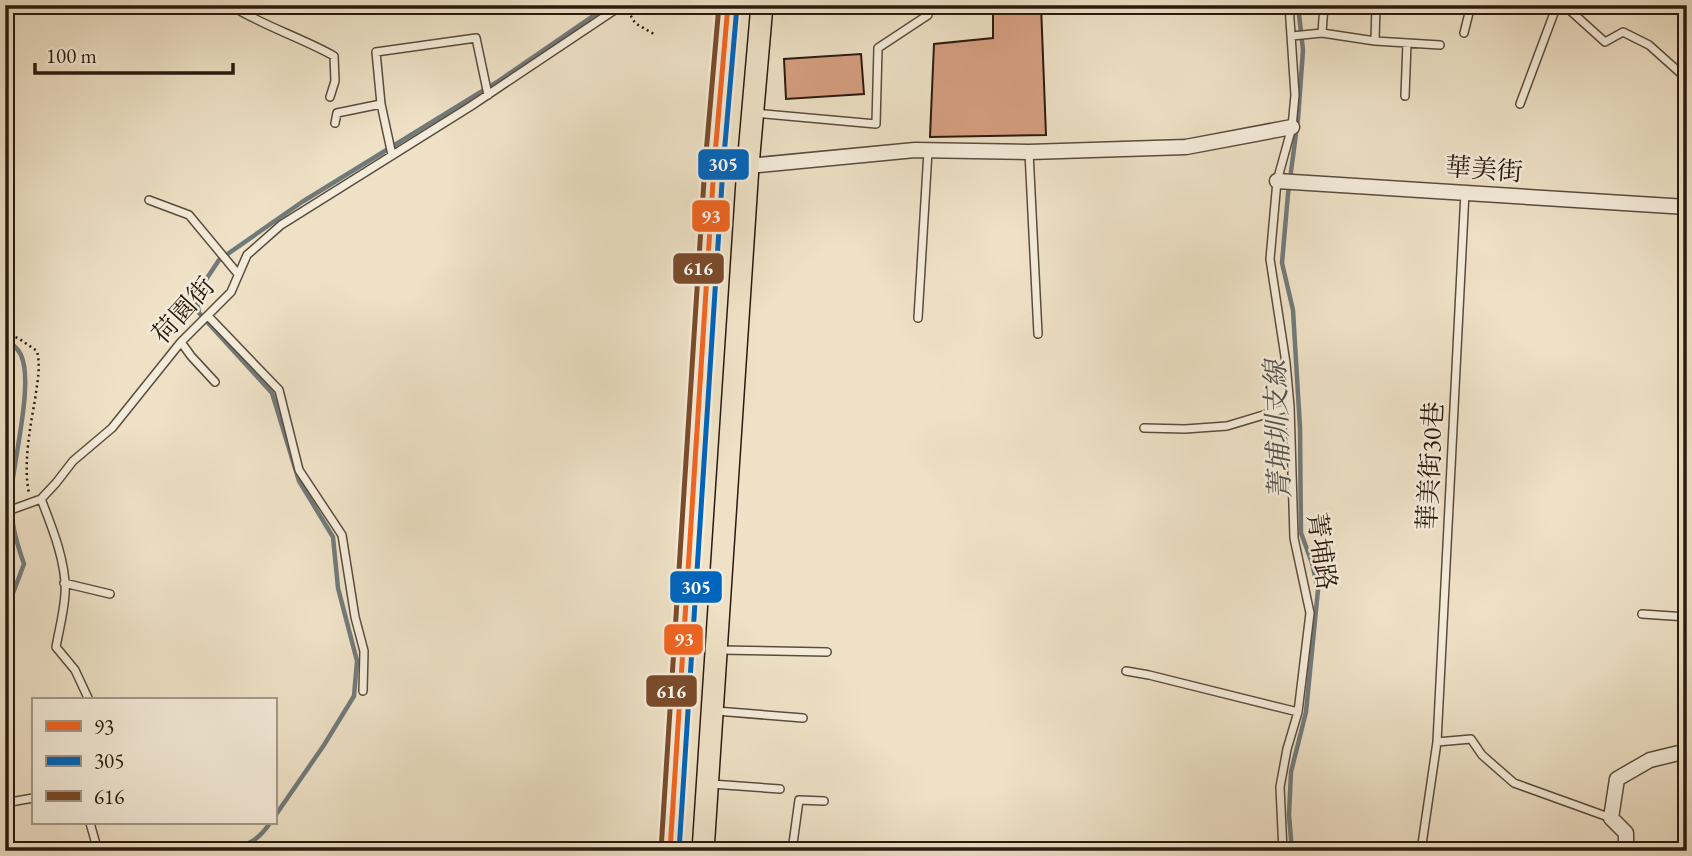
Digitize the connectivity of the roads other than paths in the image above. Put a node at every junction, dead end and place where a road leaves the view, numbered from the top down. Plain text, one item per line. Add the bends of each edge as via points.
1 (230, 5) edge
2 (623, 5) edge
3 (729, 5) edge
4 (762, 5) edge
5 (928, 5) edge
6 (1289, 5) edge
7 (1324, 5) edge
8 (1400, 5) edge
9 (1471, 5) edge
10 (1557, 5) edge
11 (1564, 5) edge
12 (1376, 6) edge
13 (1322, 33) junction
14 (1464, 33) dead end
15 (1292, 36) junction
16 (1375, 41) junction
17 (1407, 43) junction
18 (1440, 45) dead end
19 (1687, 79) edge
20 (488, 95) junction
21 (1405, 96) dead end
22 (330, 97) dead end
23 (381, 104) junction
24 (1520, 104) dead end
25 (753, 113) junction
26 (335, 123) dead end
27 (1292, 128) junction
28 (929, 151) junction
29 (1030, 152) junction
30 (392, 155) junction
31 (714, 166) junction
32 (748, 166) junction
33 (1277, 181) junction
34 (1465, 192) junction
35 (149, 200) dead end
36 (1687, 207) edge
37 (238, 274) junction
38 (208, 316) junction
39 (918, 318) dead end
40 (1038, 334) dead end
41 (181, 342) junction
42 (215, 383) dead end
43 (1290, 407) junction
44 (1144, 428) dead end
45 (41, 499) junction
46 (5, 512) edge
47 (64, 583) junction
48 (110, 594) dead end
49 (1642, 614) dead end
50 (1687, 617) edge
51 (716, 650) junction
52 (827, 652) dead end
53 (1126, 671) dead end
54 (363, 691) dead end
55 (88, 698) edge
56 (712, 710) junction
57 (1298, 712) junction
58 (803, 718) dead end
59 (1437, 742) junction
60 (1687, 751) edge
61 (707, 784) junction
62 (780, 789) dead end
63 (32, 798) edge
64 (824, 801) dead end
65 (5, 803) edge
66 (1611, 818) junction
67 (90, 824) edge
68 (98, 851) edge
69 (670, 851) edge
70 (703, 851) edge
71 (792, 851) edge
72 (1283, 851) edge
73 (1421, 851) edge
74 (1626, 851) edge

1 - 22 lane via 334,56
2 - 20 lane, 荷園街
3 - 31 main road
4 - 25 main road
5 - 25 lane via 928,15 878,48 876,124
6 - 15 lane, 菁埔路
7 - 13 lane
8 - 12 lane
9 - 14 lane
10 - 24 lane
11 - 19 lane via 1605,42 1623,32 1649,45
12 - 16 lane
13 - 15 lane
13 - 16 lane
15 - 27 lane, 菁埔路
16 - 17 lane
17 - 18 lane
17 - 21 lane
20 - 23 lane via 476,38 376,52
20 - 30 lane, 荷園街
23 - 26 lane via 337,113
23 - 30 lane
25 - 32 main road
27 - 29 street via 1186,148
27 - 33 lane, 菁埔路
28 - 29 street
28 - 32 street
28 - 39 lane
29 - 40 lane
30 - 37 lane, 荷園街 via 281,225 247,255
31 - 32 street
31 - 69 main road
32 - 51 main road
33 - 34 street, 華美街
33 - 43 lane, 菁埔路 via 1270,260
34 - 36 street, 華美街
34 - 59 lane, 華美街30巷
35 - 37 lane via 189,215
37 - 38 lane, 荷園街 via 231,292
38 - 41 lane, 荷園街
38 - 54 lane via 279,390 299,470 342,535 364,651
41 - 42 lane
41 - 45 lane, 荷園街 via 112,428 73,461
43 - 44 lane via 1227,426
43 - 57 lane, 菁埔路 via 1294,538 1310,613
45 - 46 lane
45 - 47 lane
47 - 48 lane
47 - 55 lane via 56,648 75,670
49 - 50 lane
51 - 52 lane
51 - 56 main road
53 - 57 lane
56 - 58 lane
56 - 61 main road
57 - 72 lane, 菁埔路 via 1280,787
59 - 66 lane via 1471,739 1514,783
59 - 73 lane, 華美街30巷
60 - 66 street via 1650,760 1617,779
61 - 62 lane
61 - 70 main road
63 - 65 lane
64 - 71 lane via 799,800
66 - 74 street via 1626,833
67 - 68 lane

